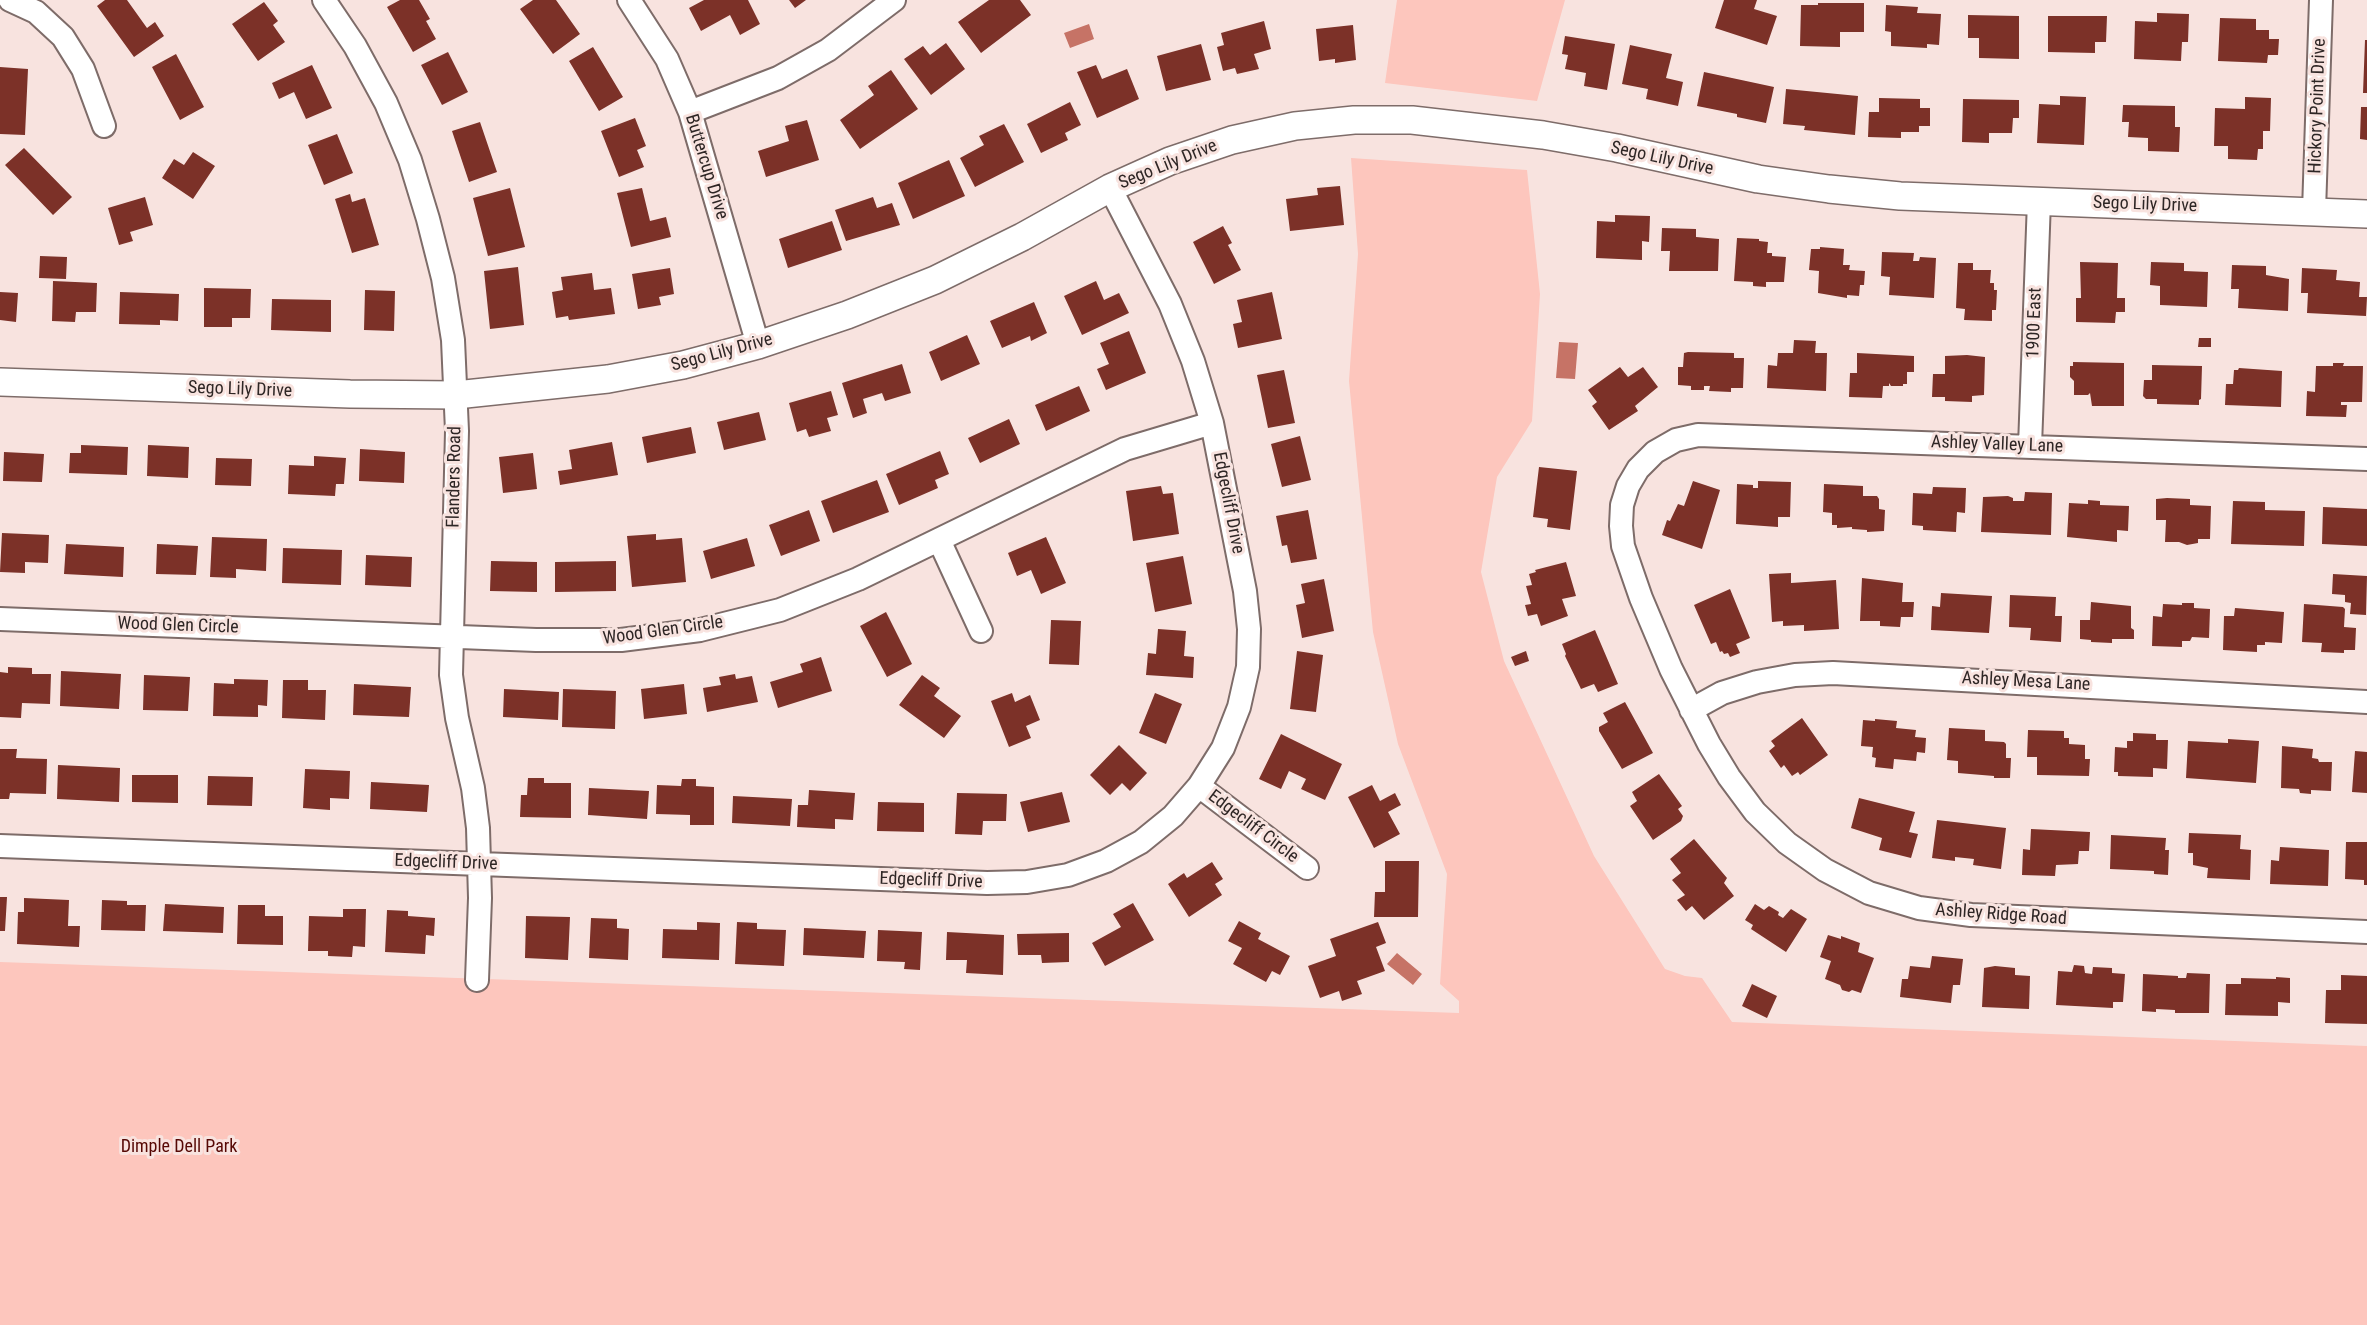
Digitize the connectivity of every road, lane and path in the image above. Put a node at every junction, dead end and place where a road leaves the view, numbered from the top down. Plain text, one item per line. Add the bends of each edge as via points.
1 (10, 0) edge
2 (324, 0) edge
3 (629, 0) edge
4 (894, 0) edge
5 (2321, 0) edge
6 (690, 112) junction
7 (104, 126) dead end
8 (1110, 189) junction
9 (2039, 201) junction
10 (2314, 212) junction
11 (2367, 214) edge
12 (758, 345) junction
13 (0, 382) edge
14 (456, 395) junction
15 (1212, 423) junction
16 (2030, 446) junction
17 (2367, 459) edge
18 (1638, 469) joint
19 (939, 540) junction
20 (0, 619) edge
21 (981, 630) dead end
22 (452, 637) junction
23 (2367, 702) edge
24 (1690, 710) junction
25 (1199, 786) junction
26 (0, 846) edge
27 (480, 864) junction
28 (1307, 868) dead end
29 (2367, 932) edge
30 (477, 980) dead end

1 - 7 street via 36,12 63,37 83,69
2 - 14 street, Flanders Road via 386,103 410,160 443,278 453,340
3 - 6 street, Buttercup Drive via 667,59
4 - 6 street via 828,50 778,78
5 - 10 street, Hickory Point Drive
6 - 12 street, Buttercup Drive
8 - 9 street, Sego Lily Drive via 1170,161 1232,140 1306,125 1412,120 1543,135 1758,179 1828,189
8 - 12 street, Sego Lily Drive via 935,280
8 - 15 street, Edgecliff Drive via 1170,304
9 - 10 street, Sego Lily Drive
9 - 16 street, 1900 East
10 - 11 street, Sego Lily Drive
12 - 14 street, Sego Lily Drive via 684,365 608,379
13 - 14 street, Sego Lily Drive
14 - 22 street, Flanders Road
15 - 19 street, Wood Glen Circle via 1125,449
15 - 25 street, Edgecliff Drive via 1245,591 1248,658 1235,717 1223,748
16 - 17 street, Ashley Valley Lane
16 - 18 street, Ashley Valley Lane via 1698,435 1676,440 1655,452
18 - 24 street, Ashley Ridge Road via 1622,505 1623,546 1641,598
19 - 21 street
19 - 22 street, Wood Glen Circle via 858,579 780,610 700,630 621,640
20 - 22 street, Wood Glen Circle
22 - 27 street, Flanders Road via 454,696 473,788
23 - 24 street, Ashley Mesa Lane via 1833,673 1757,682 1722,693
24 - 29 street, Ashley Ridge Road via 1729,777 1755,812 1787,843 1825,870 1869,893 1919,908 1971,915
25 - 27 street, Edgecliff Drive via 1173,816 1141,842 1106,861 1027,882
25 - 28 street, Edgecliff Circle
26 - 27 street, Edgecliff Drive
27 - 30 street, Flanders Road

